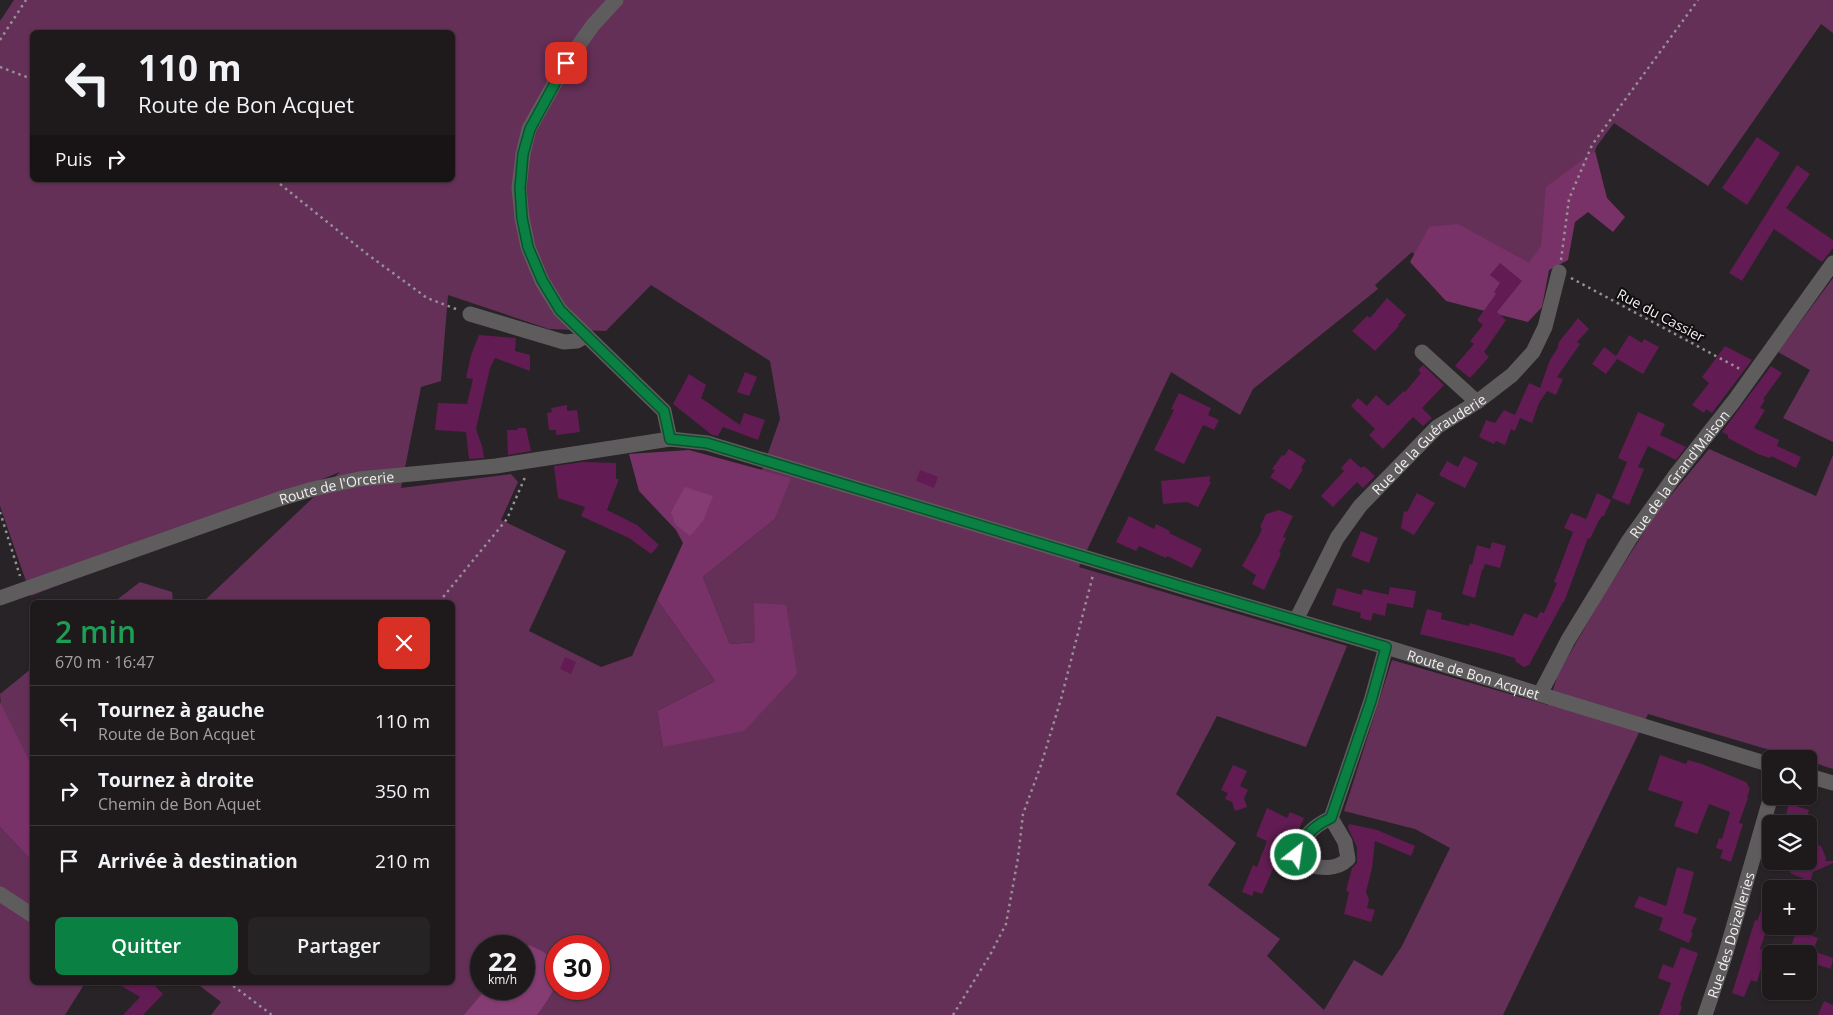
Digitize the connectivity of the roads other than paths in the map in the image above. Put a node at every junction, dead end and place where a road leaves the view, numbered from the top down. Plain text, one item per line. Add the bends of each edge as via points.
1 (612, 2) edge
2 (1833, 263) edge
3 (1560, 272) road end
4 (470, 314) road end
5 (586, 336) junction
6 (1422, 352) dead end
7 (1477, 402) junction
8 (670, 439) junction
9 (687, 440) joint
10 (0, 598) edge
11 (1296, 620) junction
12 (1386, 647) junction
13 (1540, 694) junction
14 (1762, 762) edge
15 (1817, 778) edge
16 (1833, 783) edge
17 (1768, 805) edge
18 (1331, 818) dead end
19 (0, 894) edge
20 (30, 914) edge
21 (1705, 1015) edge

1 - 5 street via 566,63 539,108 523,154 520,188 528,247 542,280 560,310
2 - 13 street, Rue de la Grand'Maison via 1629,540 1568,640
3 - 7 street, Rue de la Guérauderie via 1545,326 1533,352 1512,375
4 - 5 street via 564,342 577,342
5 - 8 street via 664,411
6 - 7 street
7 - 11 street, Rue de la Guérauderie via 1437,427 1360,506 1337,538
8 - 9 street, Route de l'Orcerie
8 - 10 street, Route de l'Orcerie via 496,466 359,479 313,489
9 - 11 street, Route de Bon Acquet via 707,443
11 - 12 street, Route de Bon Acquet
12 - 13 street, Route de Bon Acquet
12 - 18 street
13 - 14 street, Route de Bon Acquet
15 - 16 street
17 - 21 street, Rue des Doizelleries
19 - 20 street

